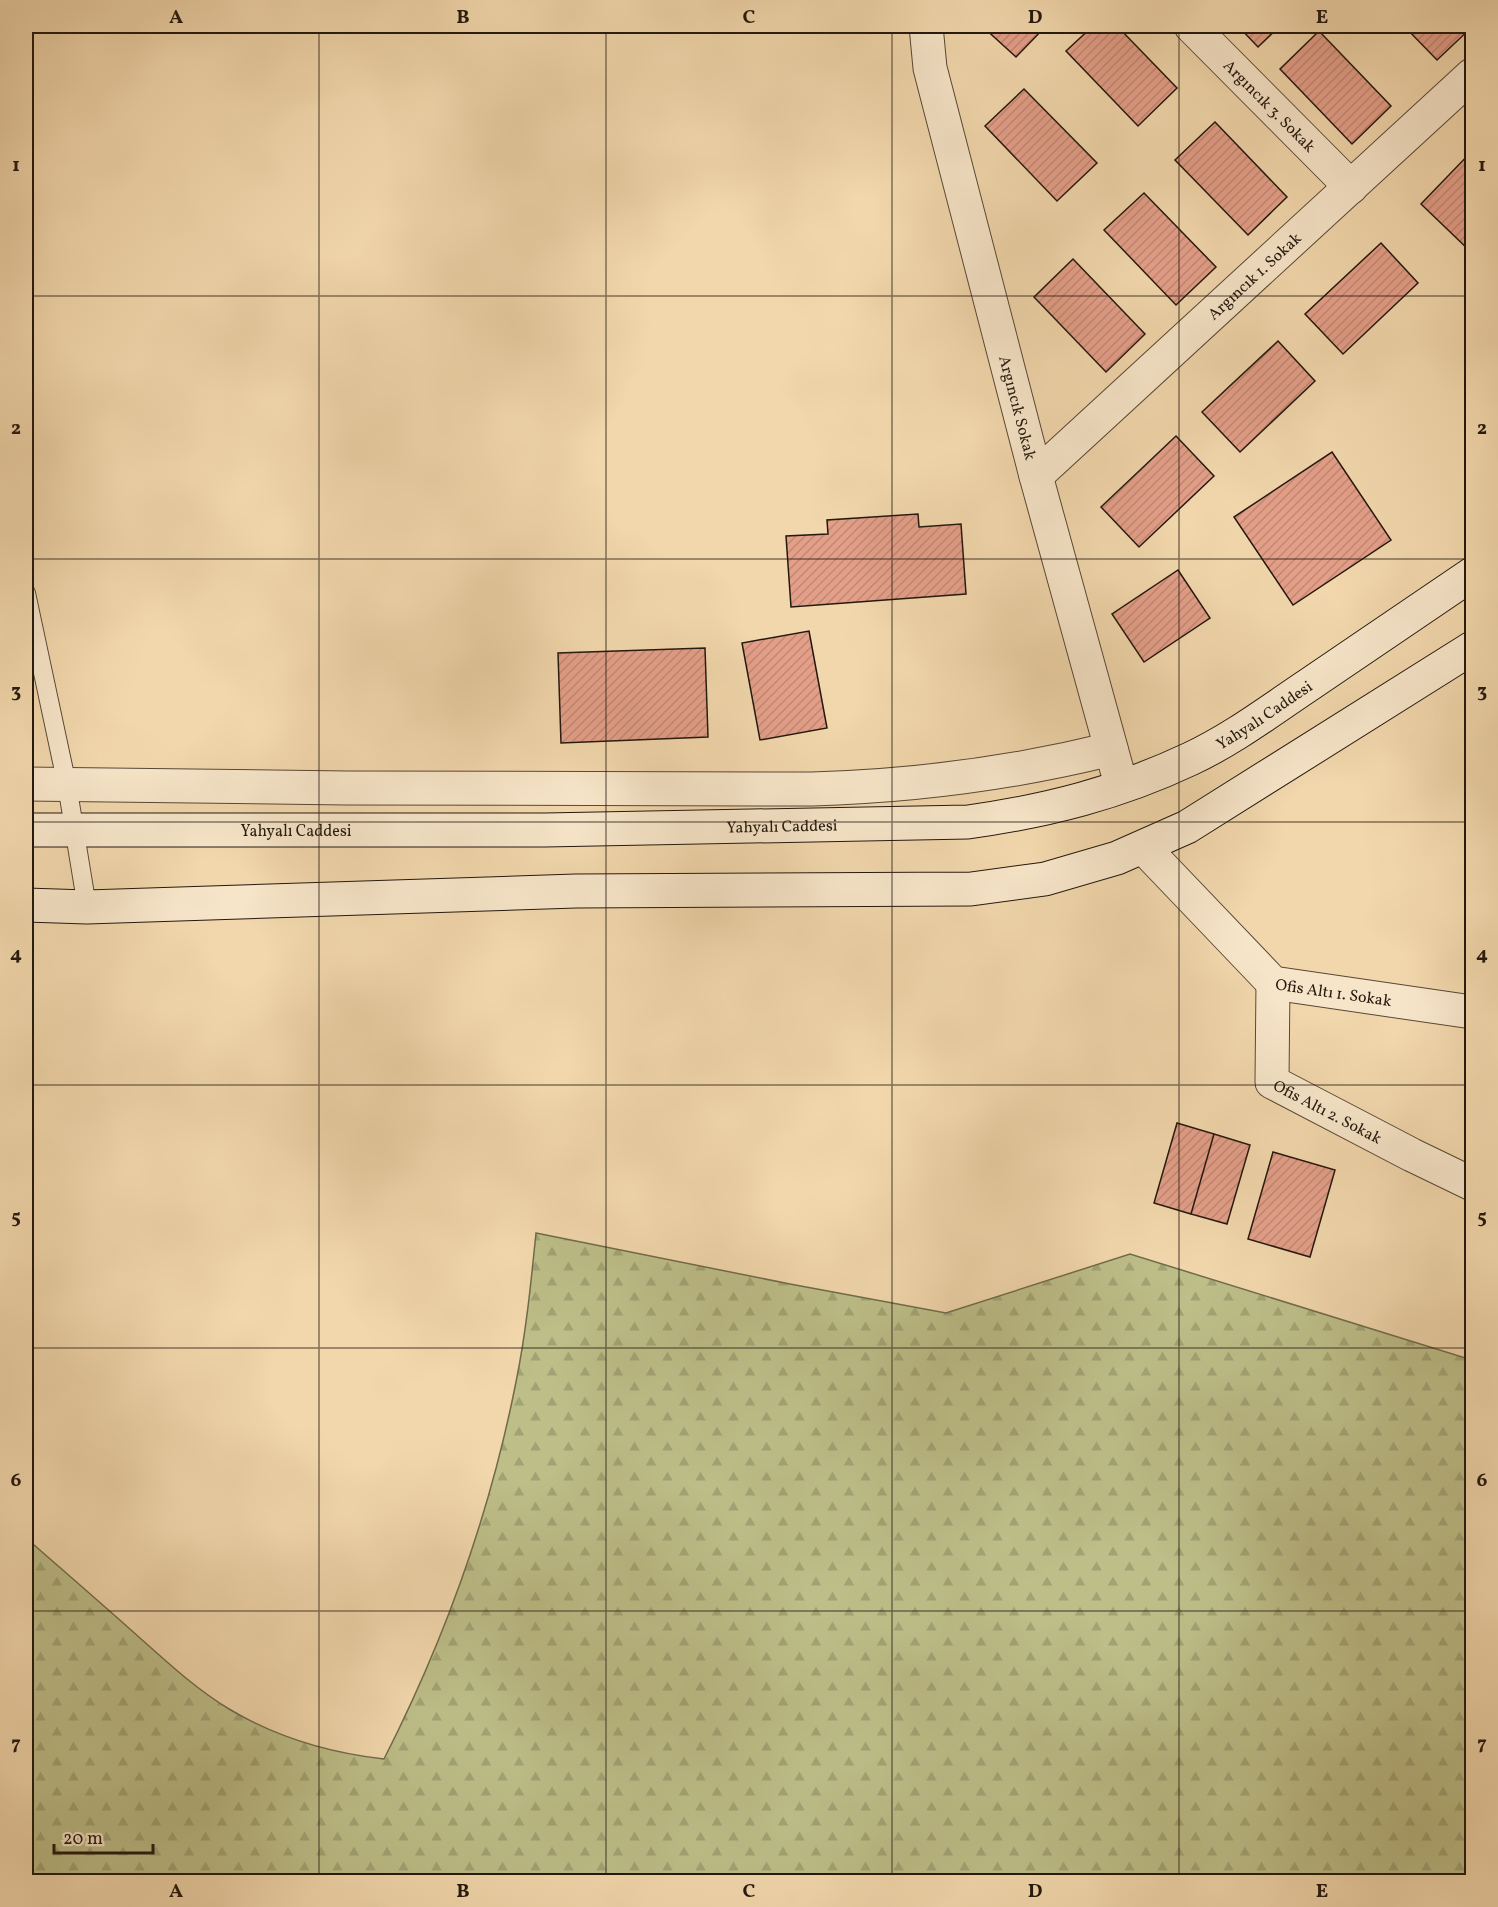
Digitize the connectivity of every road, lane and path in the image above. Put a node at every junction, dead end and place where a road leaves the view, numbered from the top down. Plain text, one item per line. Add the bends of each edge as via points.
1 (926, 26) edge
2 (1191, 26) edge
3 (1469, 86) edge
4 (1351, 186) junction
5 (1035, 476) junction
6 (1473, 574) edge
7 (26, 593) edge
8 (1473, 648) edge
9 (1111, 749) junction
10 (26, 784) edge
11 (67, 785) junction
12 (1122, 787) junction
13 (26, 830) edge
14 (75, 830) junction
15 (1144, 848) junction
16 (26, 905) edge
17 (87, 907) junction
18 (1273, 983) junction
19 (1473, 1012) edge
20 (1473, 1184) edge

1 - 5 street, Argıncık Sokak via 930,68
2 - 4 street, Argıncık 3. Sokak
3 - 4 street, Argıncık 1. Sokak
4 - 5 street, Argıncık 1. Sokak
5 - 9 street, Argıncık Sokak
6 - 12 street, Yahyalı Caddesi via 1237,734
7 - 11 lane
8 - 15 street via 1187,827
9 - 11 street via 993,774 872,787
9 - 12 street, Argıncık Sokak
10 - 11 street
11 - 14 lane
12 - 14 street, Yahyalı Caddesi via 1054,808 968,822 544,831
13 - 14 street, Yahyalı Caddesi
14 - 17 lane
15 - 17 street via 1063,874 971,889 576,891
15 - 18 street, Ofis Altı 1. Sokak
16 - 17 street
18 - 19 street, Ofis Altı 1. Sokak
18 - 20 street, Ofis Altı 2. Sokak via 1272,1082

